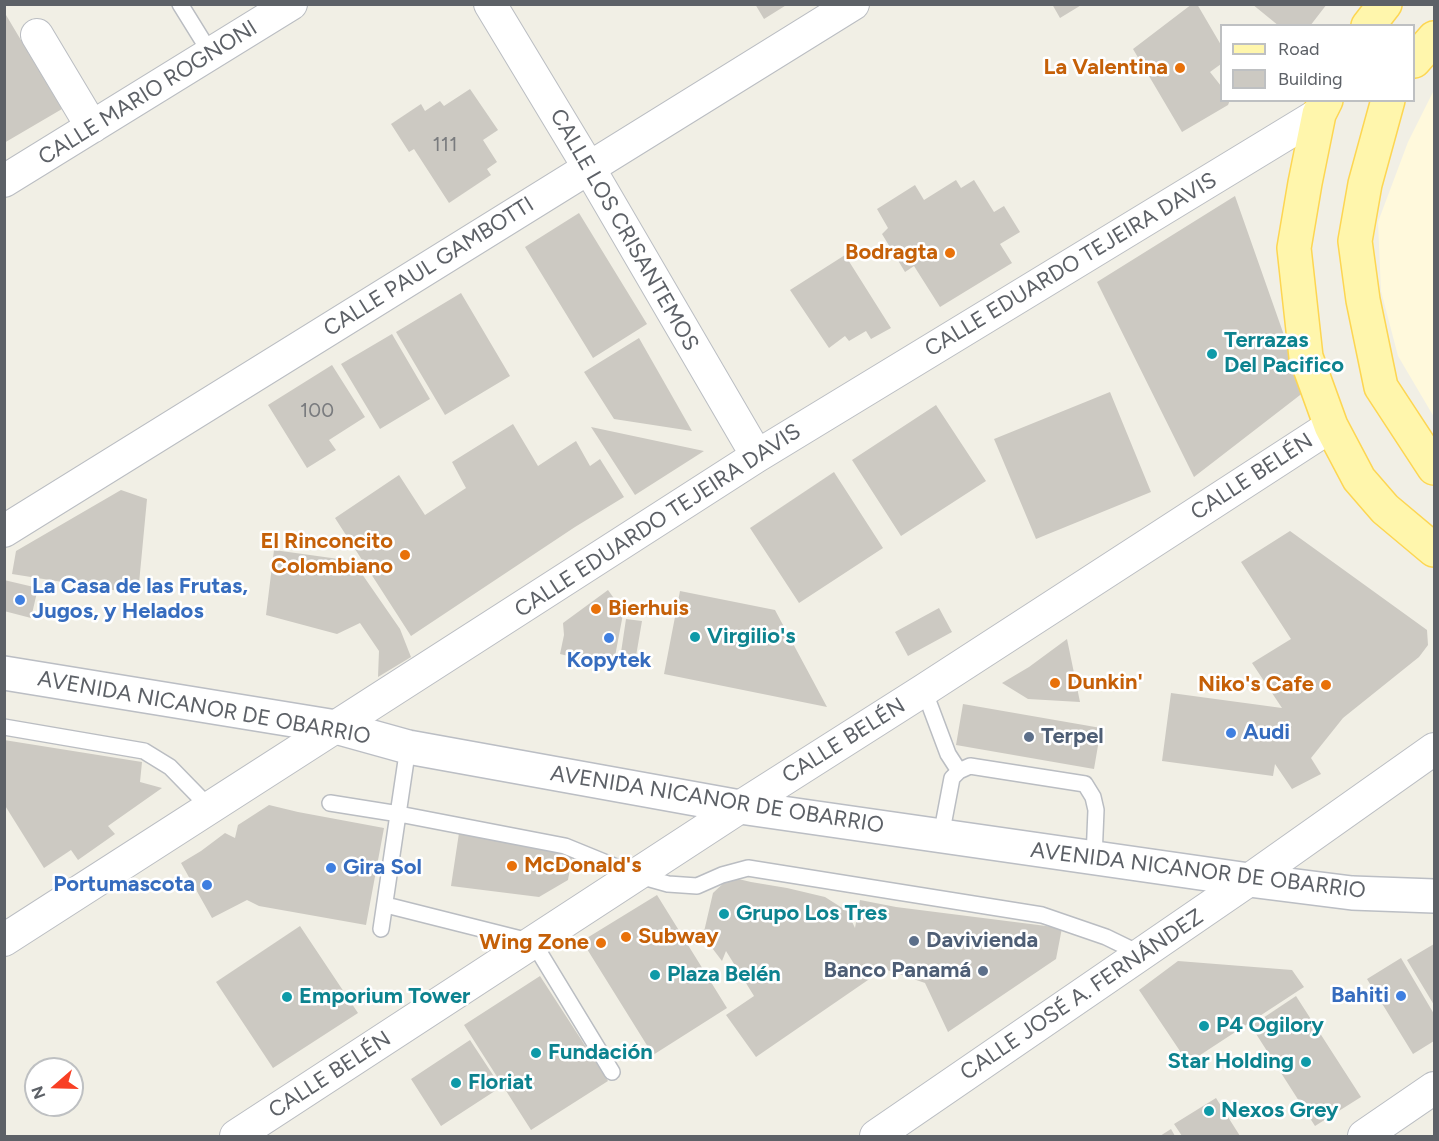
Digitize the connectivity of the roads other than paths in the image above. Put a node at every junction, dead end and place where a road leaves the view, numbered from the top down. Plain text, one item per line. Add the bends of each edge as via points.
1 (180, 4) edge
2 (291, 4) edge
3 (490, 4) edge
4 (853, 4) edge
5 (1385, 4) edge
6 (1370, 24) edge
7 (37, 35) dead end
8 (1434, 38) edge
9 (211, 54) junction
10 (1415, 59) edge
11 (1387, 102) edge
12 (1323, 107) edge
13 (92, 127) junction
14 (589, 168) junction
15 (4, 181) edge
16 (1331, 426) junction
17 (757, 456) junction
18 (1434, 468) edge
19 (4, 531) edge
20 (1434, 550) edge
21 (4, 673) edge
22 (924, 690) junction
23 (4, 727) edge
24 (336, 727) junction
25 (408, 747) junction
26 (1434, 749) edge
27 (959, 771) junction
28 (330, 803) dead end
29 (740, 807) junction
30 (210, 808) junction
31 (399, 814) junction
32 (941, 836) junction
33 (1094, 858) junction
34 (636, 874) junction
35 (1249, 880) junction
36 (1434, 896) edge
37 (386, 905) junction
38 (381, 929) dead end
39 (6, 936) edge
40 (533, 942) junction
41 (1141, 954) junction
42 (612, 1072) dead end
43 (1434, 1088) edge
44 (236, 1137) edge
45 (876, 1137) edge
46 (1364, 1137) edge

1 - 9 lane
2 - 9 street, CALLE MARIO ROGNONI
3 - 14 street, CALLE LOS CRISANTEMOS
4 - 14 street, CALLE PAUL GAMBOTTI
5 - 6 main road
7 - 13 street
8 - 10 main road
9 - 13 street, CALLE MARIO ROGNONI
11 - 18 main road via 1354,241 1381,387
12 - 16 main road via 1294,248 1306,357
12 - 17 street, CALLE EDUARDO TEJEIRA DAVIS
13 - 15 street, CALLE MARIO ROGNONI
14 - 17 street, CALLE LOS CRISANTEMOS
14 - 19 street, CALLE PAUL GAMBOTTI
16 - 20 main road via 1359,480 1385,509
16 - 22 street, CALLE BELÉN
17 - 24 street, CALLE EDUARDO TEJEIRA DAVIS
21 - 24 main road, AVENIDA NICANOR DE OBARRIO
22 - 27 lane via 948,754
22 - 29 street, CALLE BELÉN
23 - 30 lane via 144,752 170,767
24 - 25 main road, AVENIDA NICANOR DE OBARRIO
24 - 30 street, CALLE EDUARDO TEJEIRA DAVIS
25 - 29 main road, AVENIDA NICANOR DE OBARRIO
25 - 31 lane
26 - 35 street, CALLE JOSÉ A. FERNÁNDEZ
27 - 32 lane via 952,778
27 - 33 lane via 970,766 1086,784 1096,810
28 - 31 lane
29 - 32 main road, AVENIDA NICANOR DE OBARRIO
29 - 34 street, CALLE BELÉN
30 - 39 street, CALLE EDUARDO TEJEIRA DAVIS
31 - 34 lane via 565,846
31 - 37 lane
32 - 33 main road, AVENIDA NICANOR DE OBARRIO
33 - 35 main road, AVENIDA NICANOR DE OBARRIO
34 - 40 street, CALLE BELÉN
34 - 41 lane via 668,884 697,886 748,867 1042,915
35 - 36 main road, AVENIDA NICANOR DE OBARRIO via 1352,893
35 - 41 street, CALLE JOSÉ A. FERNÁNDEZ
37 - 38 lane
37 - 40 lane
40 - 42 lane
40 - 44 street, CALLE BELÉN
41 - 45 street, CALLE JOSÉ A. FERNÁNDEZ
43 - 46 street

